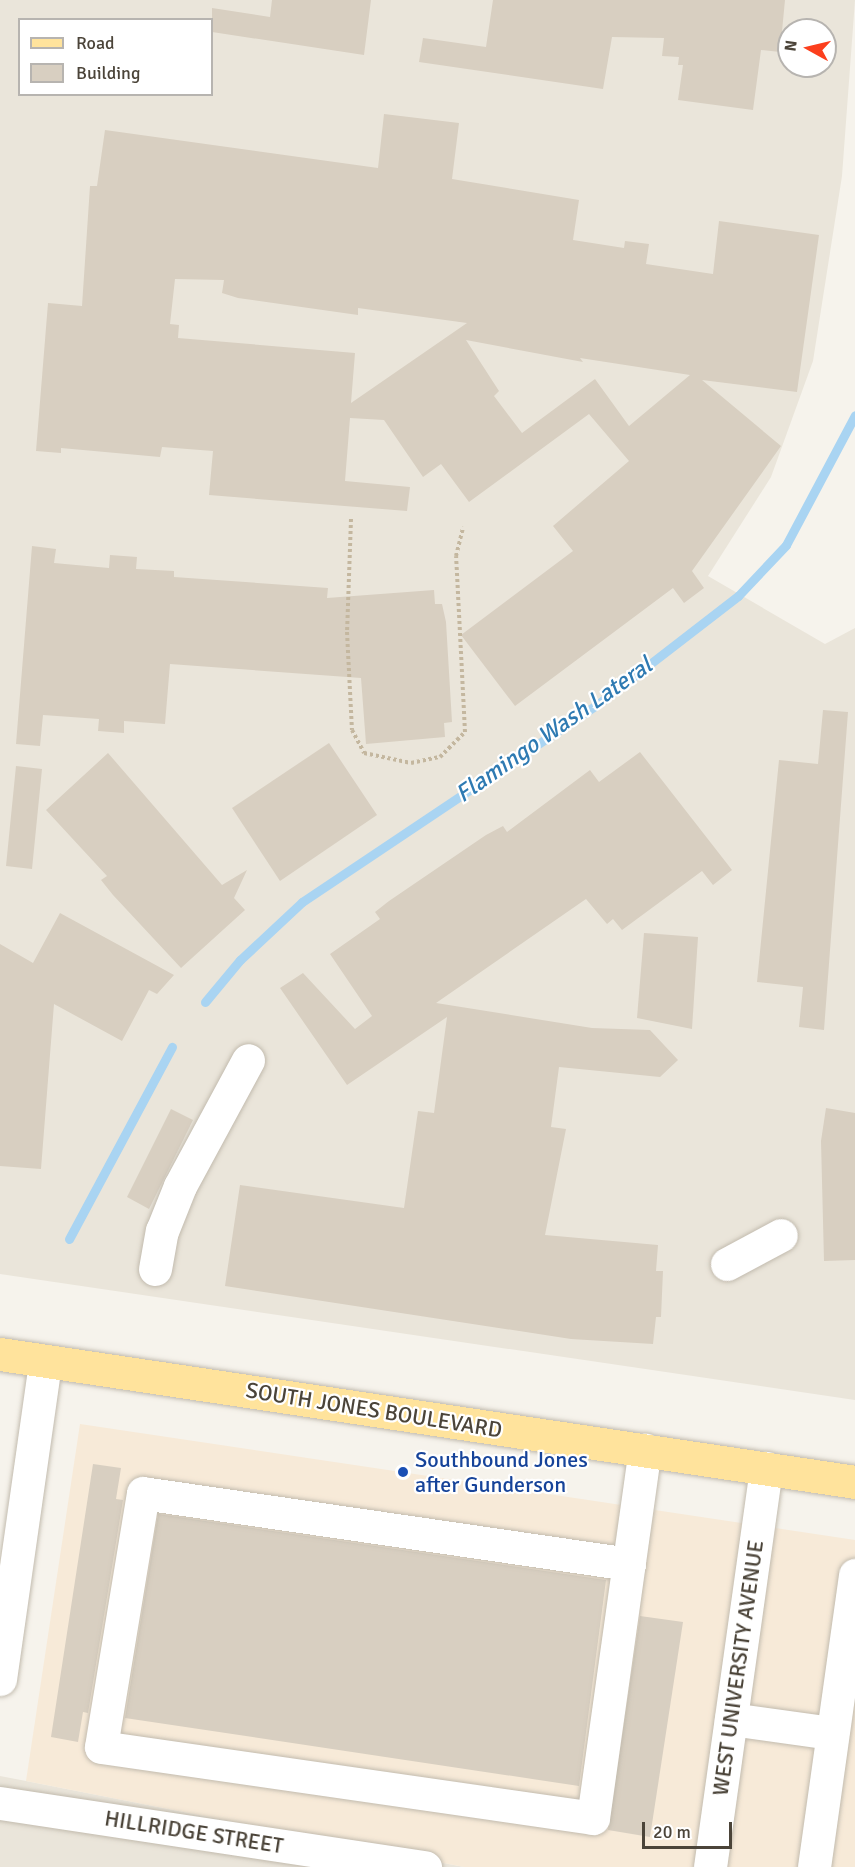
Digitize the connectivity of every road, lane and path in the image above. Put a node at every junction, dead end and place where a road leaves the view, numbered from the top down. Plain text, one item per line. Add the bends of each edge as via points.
1 (351, 519) dead end
2 (464, 527) dead end
3 (248, 1060) dead end
4 (781, 1235) dead end
5 (727, 1264) dead end
6 (155, 1269) dead end
7 (0, 1354) edge
8 (45, 1361) junction
9 (645, 1450) junction
10 (766, 1468) junction
11 (855, 1482) edge
12 (628, 1564) junction
13 (855, 1575) edge
14 (0, 1679) edge
15 (731, 1719) junction
16 (832, 1733) junction
17 (0, 1803) edge
18 (349, 1861) edge
19 (424, 1867) edge
20 (710, 1867) edge
21 (814, 1867) edge

1 - 2 path via 347,643 352,730 364,753 411,763 440,757 465,732 456,556
3 - 6 street via 180,1186 162,1231
4 - 5 street
7 - 8 main road, SOUTH JONES BOULEVARD
8 - 9 main road, SOUTH JONES BOULEVARD
8 - 14 street
9 - 10 main road, SOUTH JONES BOULEVARD
9 - 12 street
10 - 11 main road, SOUTH JONES BOULEVARD
10 - 15 street, WEST UNIVERSITY AVENUE
12 - 12 street via 593,1818 101,1747 143,1493
13 - 16 street
15 - 16 street
15 - 20 street, WEST UNIVERSITY AVENUE
16 - 21 street
17 - 18 street, HILLRIDGE STREET
18 - 19 street, HILLRIDGE STREET

